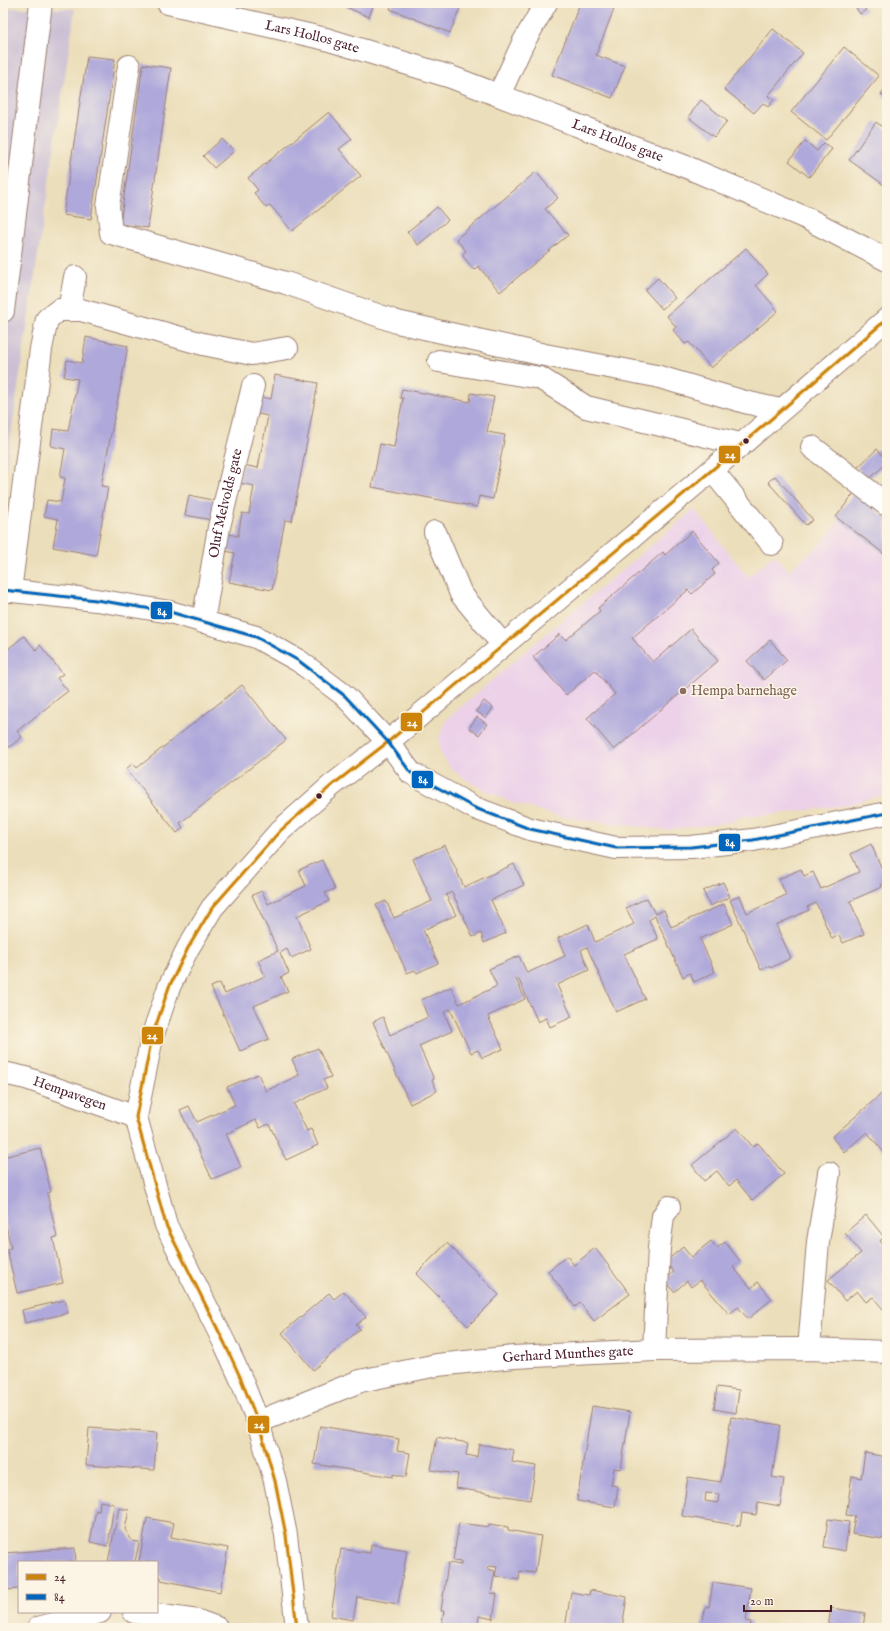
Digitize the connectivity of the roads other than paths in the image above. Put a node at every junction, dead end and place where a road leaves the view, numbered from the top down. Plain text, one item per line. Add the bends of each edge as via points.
1 (41, 3) edge
2 (168, 3) edge
3 (546, 3) edge
4 (129, 66) dead end
5 (498, 95) junction
6 (887, 260) edge
7 (75, 277) dead end
8 (69, 310) junction
9 (3, 311) edge
10 (887, 319) edge
11 (287, 348) dead end
12 (438, 361) dead end
13 (253, 386) dead end
14 (780, 410) junction
15 (740, 444) junction
16 (812, 447) dead end
17 (712, 470) junction
18 (887, 504) edge
19 (435, 532) dead end
20 (772, 544) dead end
21 (6, 591) edge
22 (203, 622) junction
23 (503, 645) junction
24 (388, 742) junction
25 (887, 813) edge
26 (3, 1073) edge
27 (136, 1117) junction
28 (829, 1173) dead end
29 (669, 1207) dead end
30 (809, 1349) junction
31 (654, 1350) junction
32 (887, 1352) edge
33 (258, 1422) junction
34 (96, 1613) edge
35 (141, 1613) edge
36 (38, 1628) edge
37 (218, 1628) edge
38 (297, 1628) edge

1 - 9 street
2 - 5 street, Lars Hollos gate via 326,40 451,77
3 - 5 street
4 - 14 street via 108,206 110,233 286,283 398,322 545,355 656,376
5 - 6 street, Lars Hollos gate via 689,168 799,215
7 - 8 street
8 - 11 street via 81,310 203,344 252,354
8 - 21 street via 59,310 46,319
10 - 14 street
12 - 15 street via 540,378 586,407
13 - 22 street, Oluf Melvolds gate via 219,527
14 - 15 street
15 - 17 street
16 - 18 street
17 - 20 street
17 - 23 street
19 - 23 street via 461,594
21 - 22 street via 104,601 170,612
22 - 24 street via 256,637 299,661 345,696
23 - 24 street
24 - 25 street via 411,773 474,808 530,829 616,848 691,848 753,840
24 - 27 street via 331,786 280,831 212,908 169,987 152,1037
26 - 27 street, Hempavegen via 26,1078
27 - 33 street via 166,1225 225,1344
28 - 30 street via 818,1242
29 - 31 street via 664,1216 659,1248
30 - 31 street, Gerhard Munthes gate
30 - 32 street, Gerhard Munthes gate
31 - 33 street, Gerhard Munthes gate via 514,1357 437,1364 360,1381
33 - 38 street via 286,1535
34 - 36 street
35 - 37 street via 198,1621

